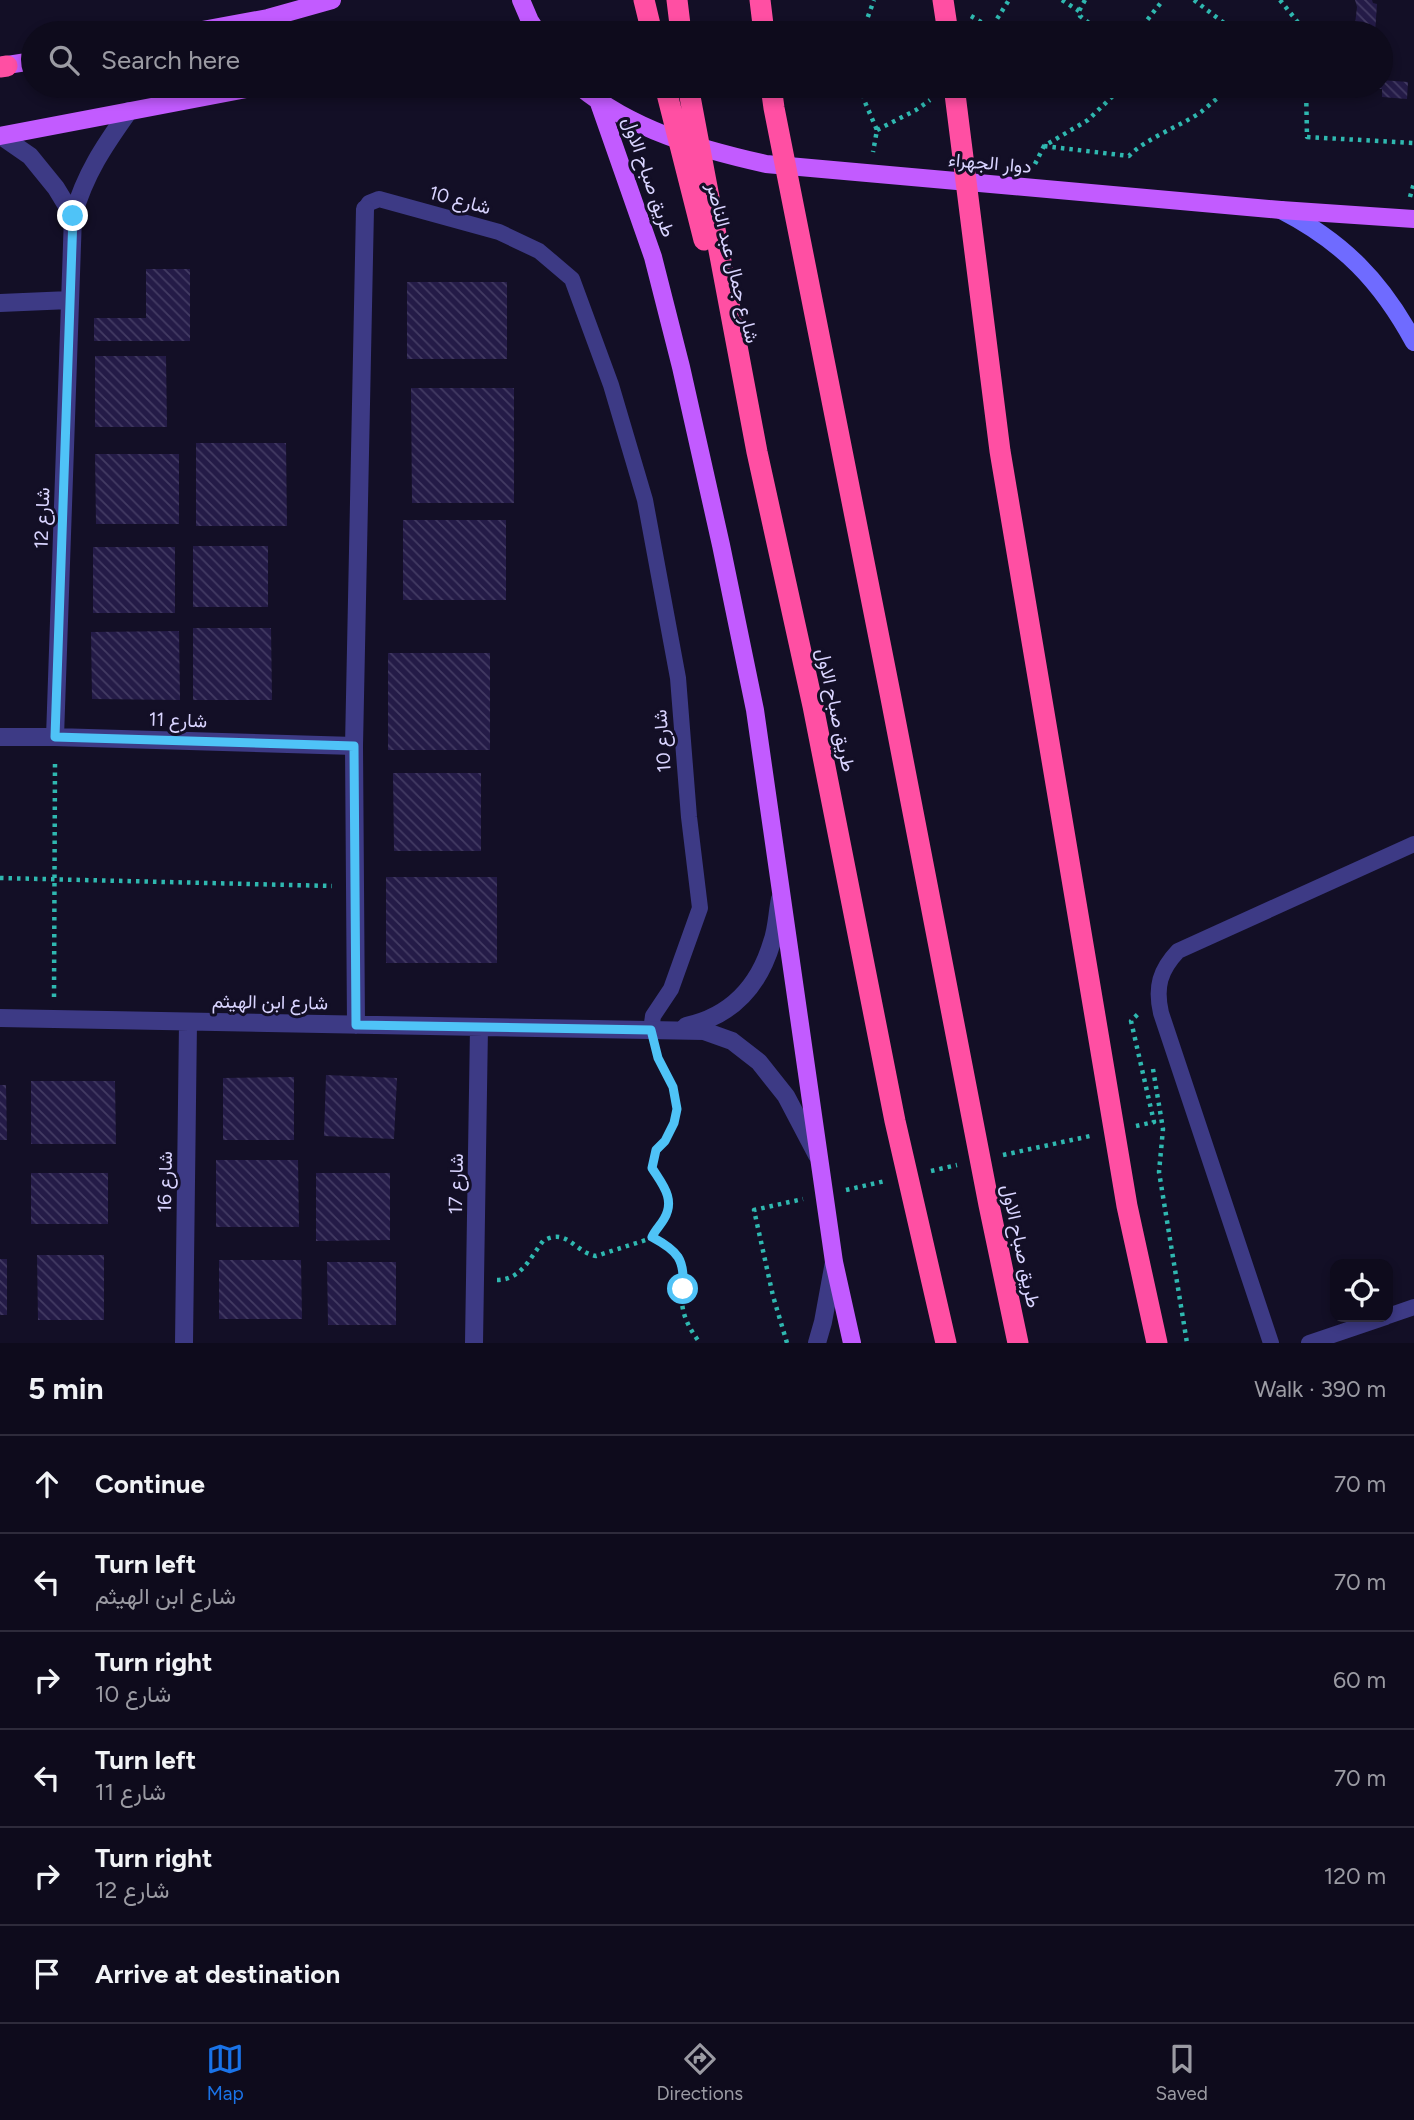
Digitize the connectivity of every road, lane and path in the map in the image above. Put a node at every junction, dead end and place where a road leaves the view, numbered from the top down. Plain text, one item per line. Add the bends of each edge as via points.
1 (332, 0) edge
2 (521, 0) edge
3 (644, 0) edge
4 (677, 0) edge
5 (760, 0) edge
6 (874, 0) edge
7 (943, 0) edge
8 (1009, 0) edge
9 (1062, 0) edge
10 (1085, 0) edge
11 (1163, 0) edge
12 (1194, 0) edge
13 (1280, 0) edge
14 (1079, 11) junction
15 (252, 21) edge
16 (530, 21) edge
17 (649, 21) edge
18 (680, 21) edge
19 (763, 21) edge
20 (866, 21) edge
21 (946, 21) edge
22 (996, 21) edge
23 (1086, 21) edge
24 (1146, 21) edge
25 (1221, 21) edge
26 (1295, 21) edge
27 (21, 63) edge
28 (2, 66) edge
29 (198, 98) edge
30 (595, 98) edge
31 (668, 98) edge
32 (690, 98) edge
33 (773, 98) edge
34 (864, 98) edge
35 (934, 98) edge
36 (947, 98) edge
37 (1111, 98) edge
38 (1220, 98) edge
39 (1306, 98) edge
40 (598, 100) junction
41 (129, 111) junction
42 (0, 136) edge
43 (1414, 143) edge
44 (1044, 146) junction
45 (1024, 187) junction
46 (365, 209) joint
47 (1281, 210) junction
48 (73, 216) junction
49 (1414, 219) edge
50 (70, 300) junction
51 (0, 303) edge
52 (1414, 342) edge
53 (757, 452) junction
54 (0, 737) edge
55 (55, 737) junction
56 (354, 746) junction
57 (1414, 844) edge
58 (0, 878) edge
59 (54, 879) junction
60 (355, 886) junction
61 (781, 891) junction
62 (0, 1018) edge
63 (54, 1019) junction
64 (188, 1021) junction
65 (1131, 1021) dead end
66 (356, 1025) junction
67 (479, 1027) junction
68 (658, 1030) junction
69 (1152, 1062) dead end
70 (1154, 1122) dead end
71 (819, 1158) junction
72 (754, 1210) dead end
73 (652, 1237) junction
74 (834, 1262) junction
75 (475, 1280) junction
76 (1414, 1307) edge
77 (1393, 1314) edge
78 (1370, 1322) edge
79 (184, 1343) edge
80 (474, 1343) edge
81 (700, 1343) edge
82 (787, 1343) edge
83 (817, 1343) edge
84 (852, 1343) edge
85 (946, 1343) edge
86 (1018, 1343) edge
87 (1157, 1343) edge
88 (1187, 1343) edge
89 (1271, 1343) edge
90 (1309, 1343) edge

1 - 15 main road
2 - 16 main road
3 - 17 highway
4 - 18 highway
5 - 19 highway
6 - 20 path
7 - 21 highway
8 - 22 path
9 - 14 path
10 - 14 path
11 - 24 path
12 - 25 path
13 - 26 path
14 - 23 path
27 - 28 main road
29 - 41 main road
30 - 40 main road, دوار الجهراء
31 - 53 highway, شارع جمال عبد الناصر
32 - 53 highway, طريق صباح الاول
33 - 86 highway, طريق صباح الاول
34 - 35 path via 877,131
36 - 87 highway via 1000,451 1127,1206
37 - 44 path via 1088,120
38 - 44 path via 1129,156
39 - 43 path via 1307,136
40 - 45 main road, دوار الجهراء via 662,135 766,164
40 - 61 main road, طريق صباح الاول via 653,257 684,379 755,710
41 - 42 main road
41 - 48 street, شارع 12 via 97,155
42 - 48 street via 37,163
44 - 45 path
45 - 47 main road, دوار الجهراء
46 - 56 street, شارع 10
46 - 68 lane, شارع 10 via 379,199 499,232 539,251 572,279 611,385 645,500 678,678 700,908 671,989 653,1016
47 - 49 main road, دوار الجهراء
47 - 52 main road via 1313,226 1350,256 1378,285
48 - 50 street, شارع 12
50 - 51 street
50 - 55 street, شارع 12
53 - 85 highway, طريق صباح الاول via 813,706 895,1121
54 - 55 street, شارع 11
55 - 56 street, شارع 11
55 - 59 path
56 - 60 street, شارع 10
57 - 89 lane via 1178,951 1158,984 1161,1013
58 - 59 path
59 - 60 path
59 - 63 path
60 - 66 street, شارع 10
61 - 68 street, شارع ابن الهيثم via 773,940 761,974 742,997 703,1022
61 - 71 main road, طريق صباح الاول
62 - 63 street, شارع ابن الهيثم
63 - 64 street, شارع ابن الهيثم
64 - 66 street, شارع ابن الهيثم
64 - 79 street, شارع 16
65 - 70 path
66 - 67 street, شارع ابن الهيثم
67 - 68 street, شارع ابن الهيثم
67 - 75 street, شارع 17
68 - 71 street, شارع ابن الهيثم via 704,1031 732,1041 760,1062 786,1096
68 - 73 path via 658,1058 673,1087 677,1109 652,1168 667,1192 669,1206
69 - 88 path via 1163,1129 1158,1172
71 - 74 main road, طريق صباح الاول
72 - 82 path
73 - 75 path via 596,1256 565,1237 549,1238 517,1275 507,1280
73 - 81 path via 678,1256 684,1270 682,1304
74 - 83 street
74 - 84 main road, طريق صباح الاول
75 - 80 street, شارع 17
76 - 77 lane
78 - 90 lane

